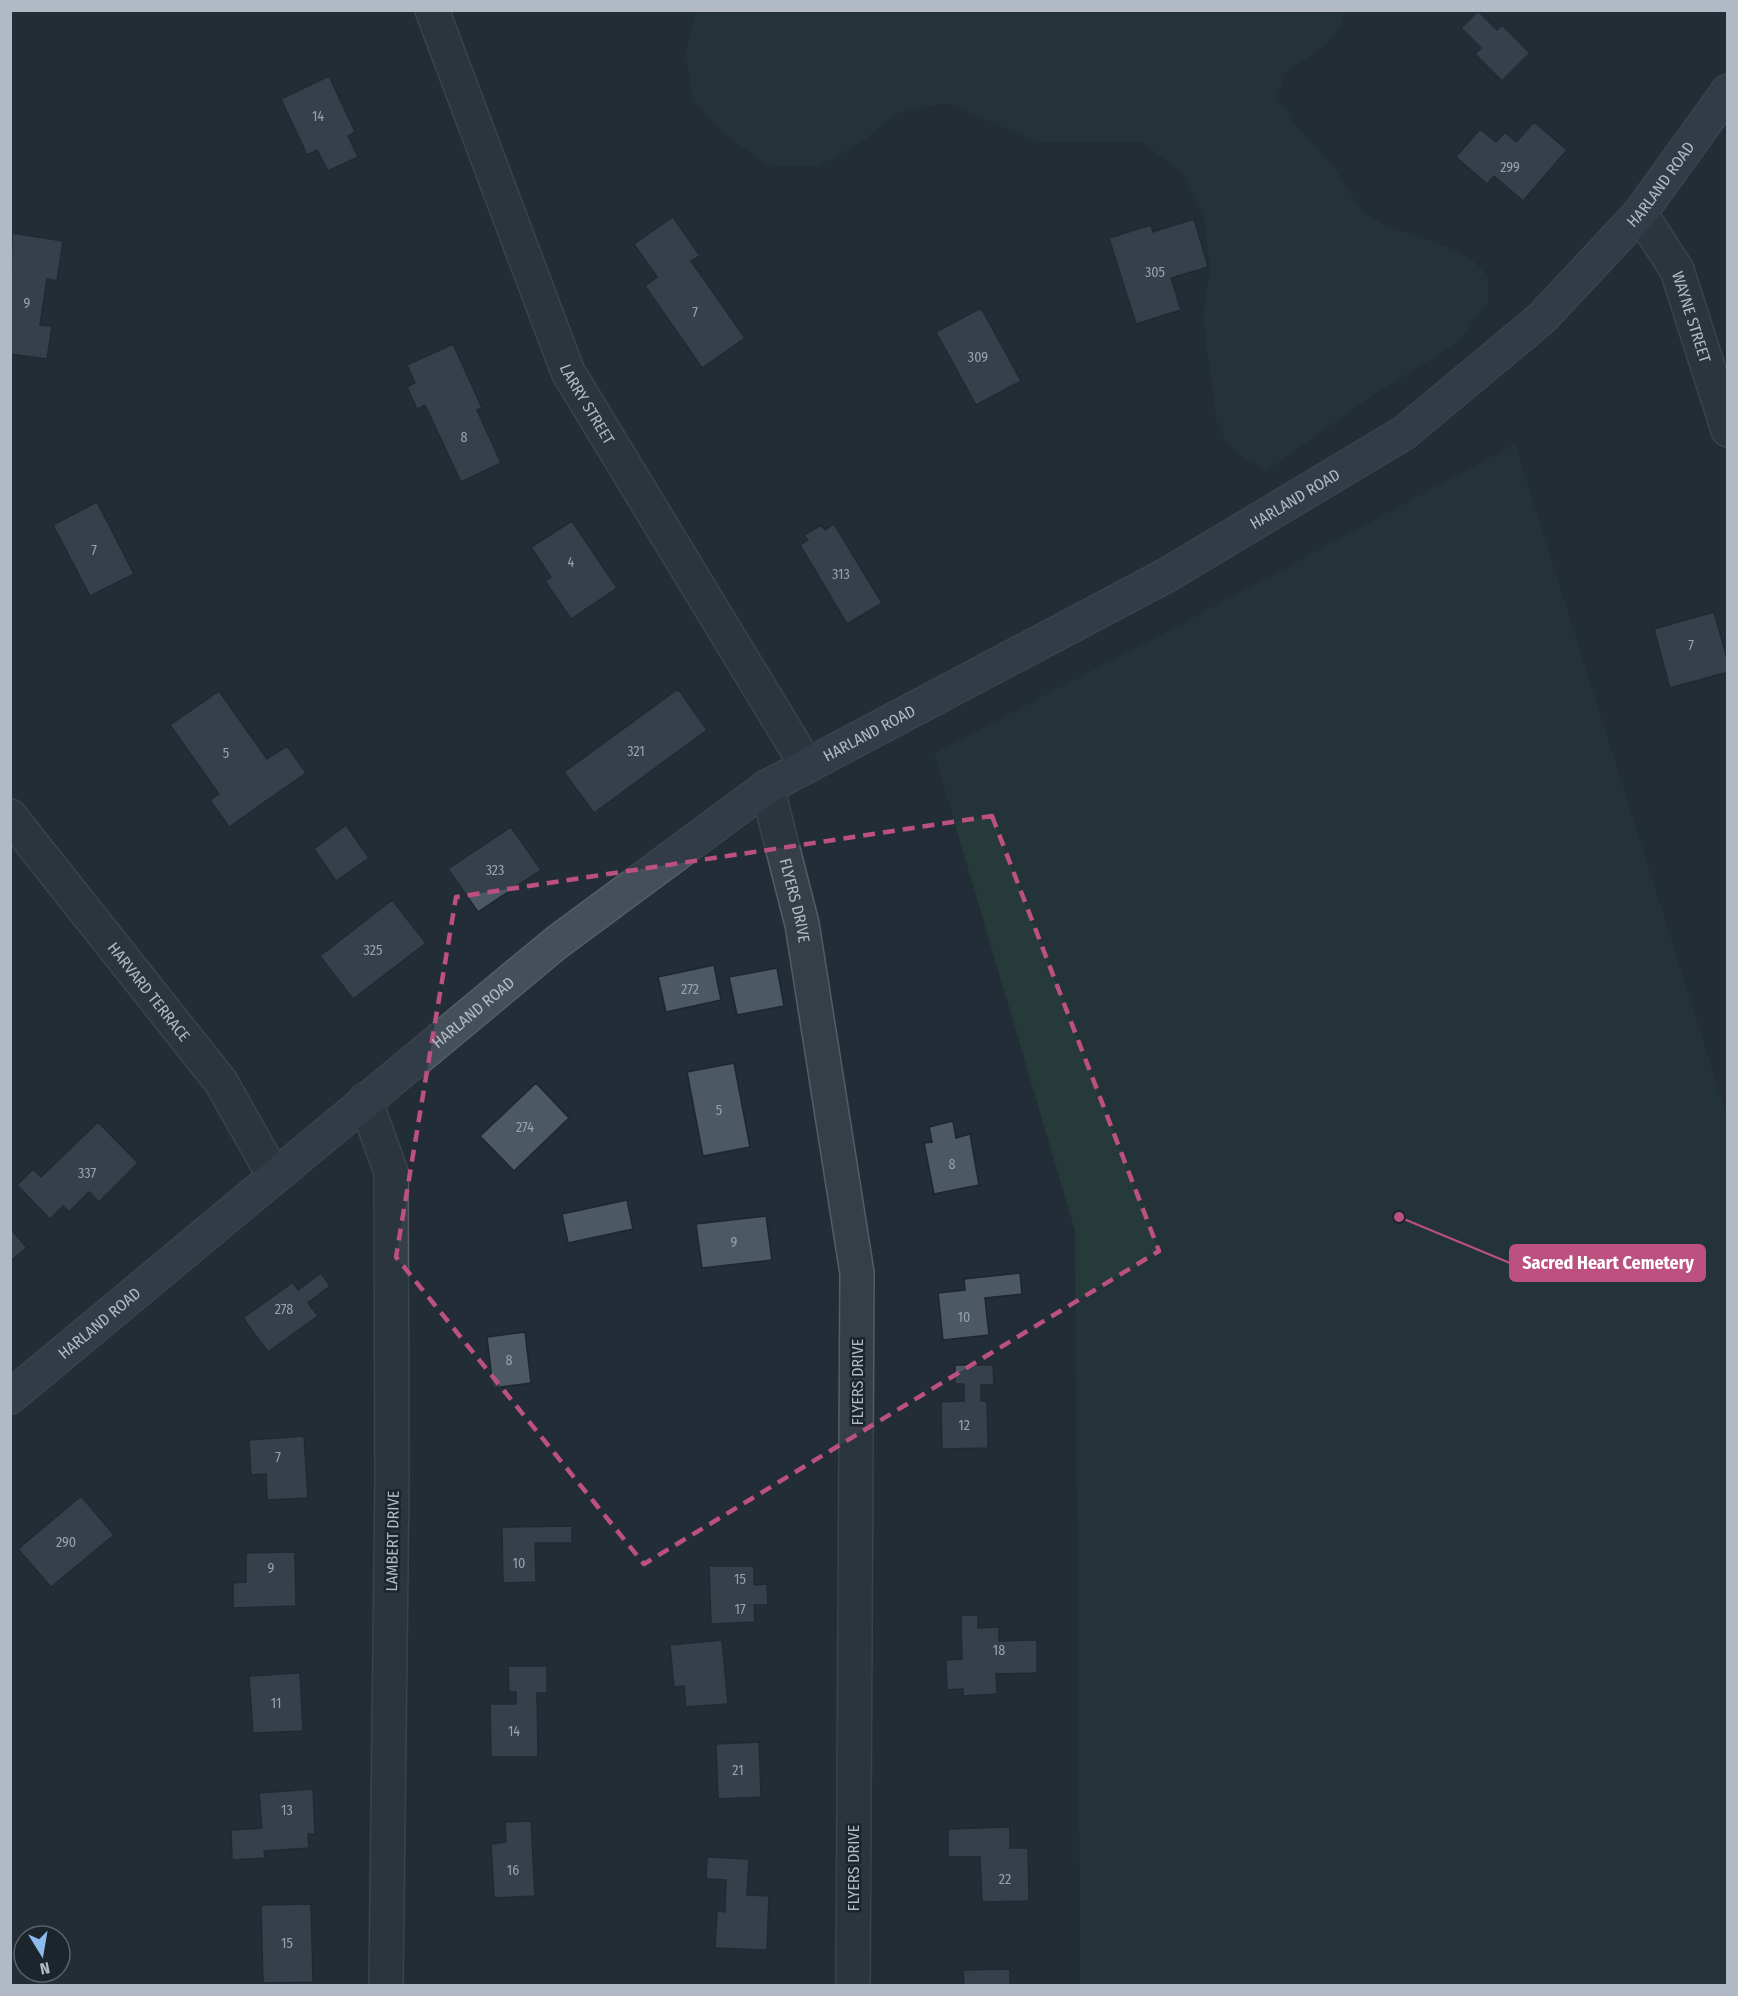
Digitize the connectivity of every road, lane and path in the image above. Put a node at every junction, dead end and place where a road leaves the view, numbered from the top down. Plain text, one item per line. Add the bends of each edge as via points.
1 (432, 10) edge
2 (1728, 91) edge
3 (1640, 213) junction
4 (1728, 430) edge
5 (807, 766) junction
6 (768, 787) junction
7 (10, 816) edge
8 (365, 1100) junction
9 (274, 1176) junction
10 (10, 1397) edge
11 (386, 1986) edge
12 (853, 1986) edge

1 - 5 street, LARRY STREET via 568,372
2 - 3 main road, HARLAND ROAD
3 - 4 street, WAYNE STREET via 1677,270
3 - 5 main road, HARLAND ROAD via 1542,318 1404,433 1167,575
5 - 6 main road, HARLAND ROAD
6 - 8 main road, HARLAND ROAD via 556,943
6 - 12 street, FLYERS DRIVE via 802,924 857,1273
7 - 9 street, HARVARD TERRACE via 221,1083
8 - 9 main road, HARLAND ROAD
8 - 11 street, LAMBERT DRIVE via 391,1172
9 - 10 main road, HARLAND ROAD

